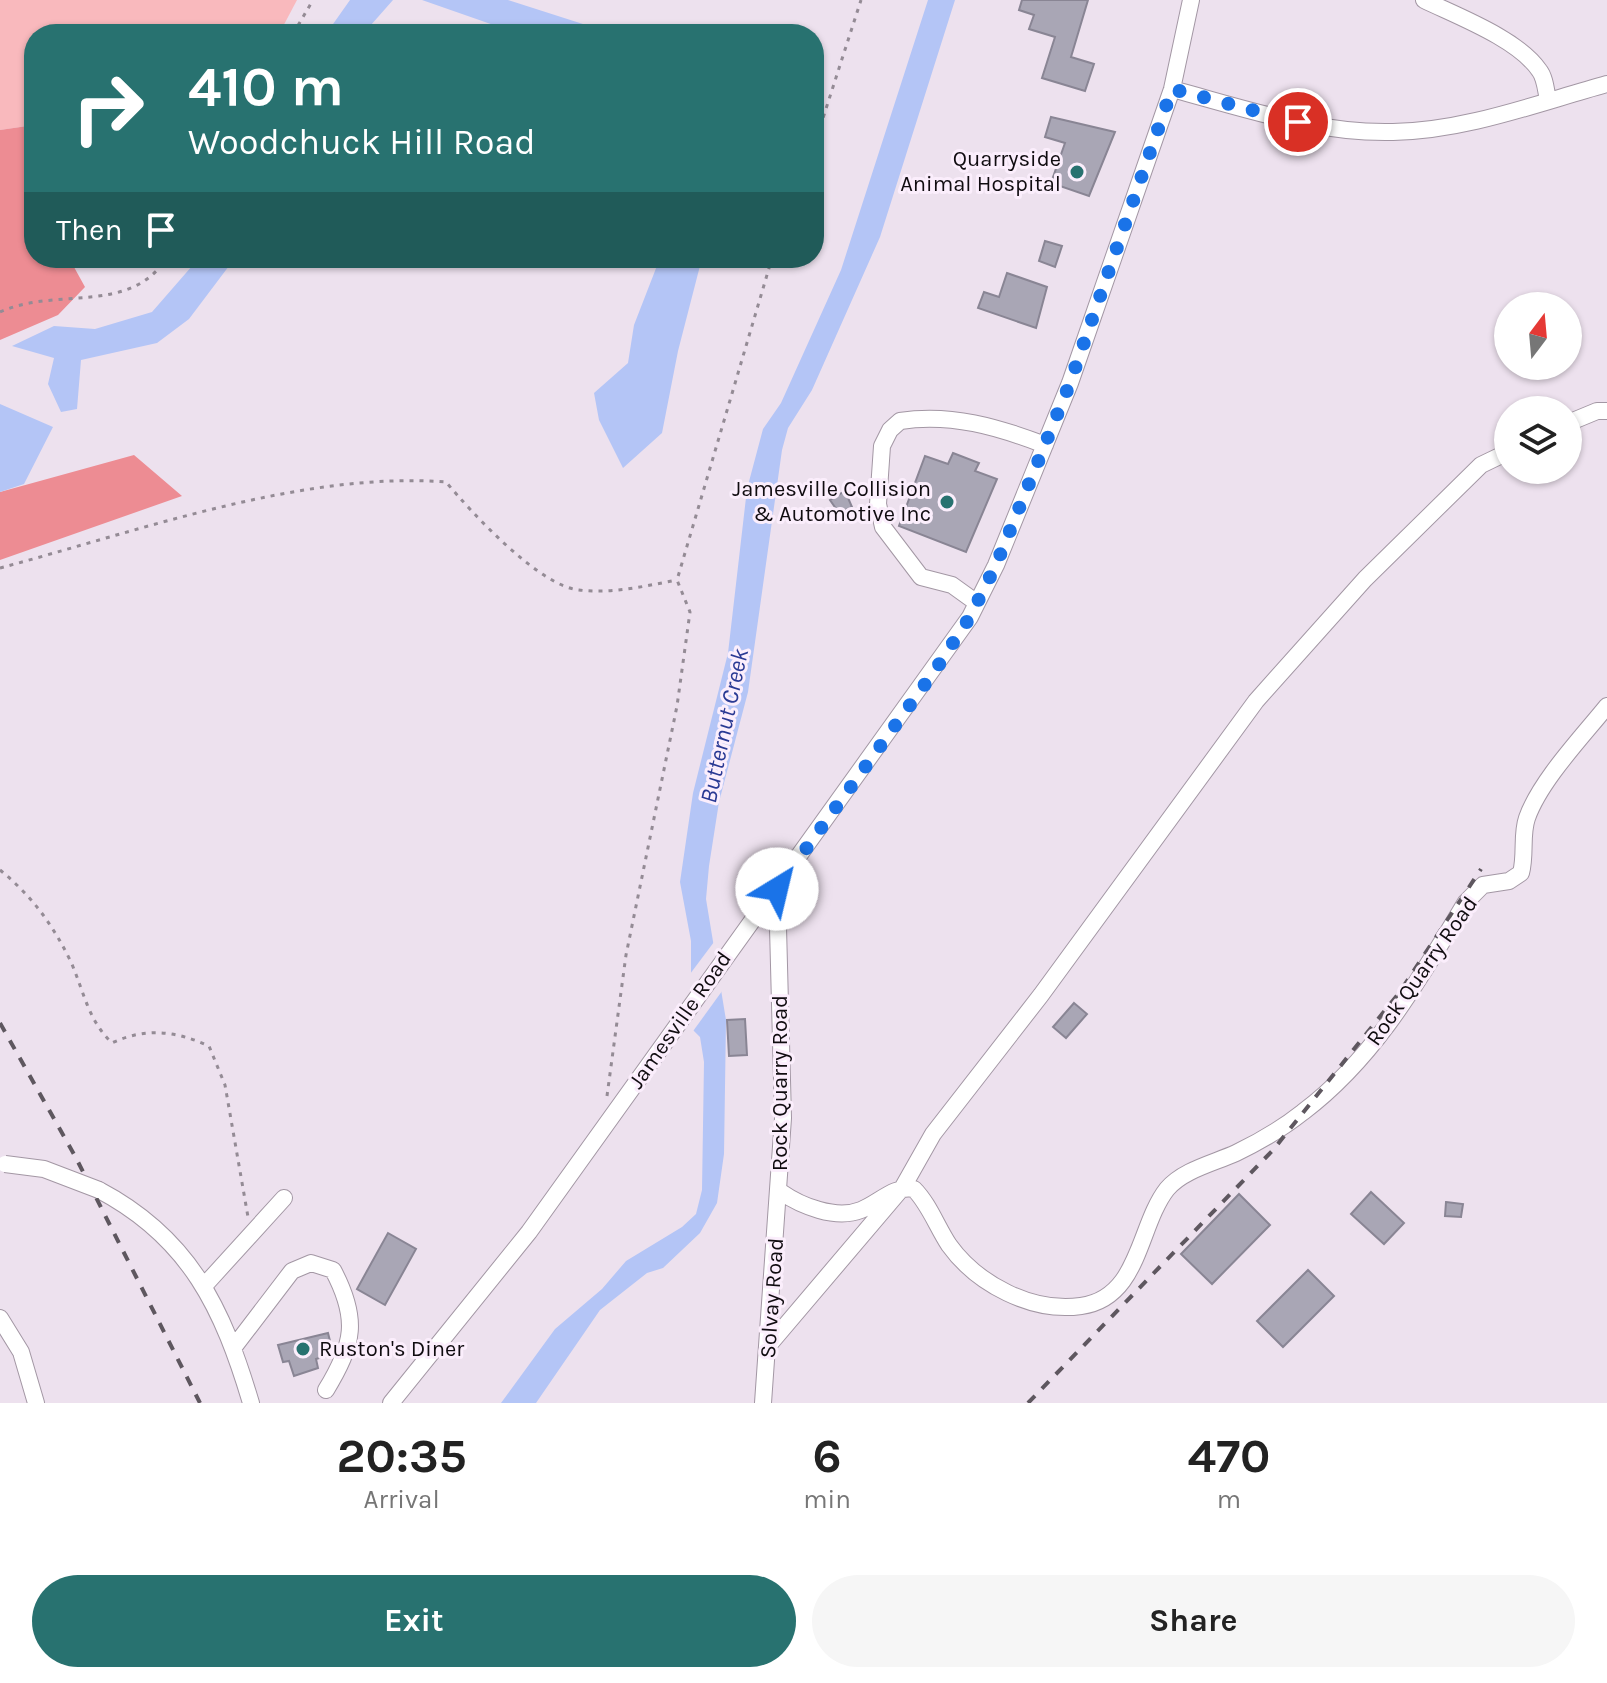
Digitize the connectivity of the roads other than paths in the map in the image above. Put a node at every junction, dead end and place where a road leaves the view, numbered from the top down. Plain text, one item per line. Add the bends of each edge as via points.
1 (1191, 0) edge
2 (1424, 0) edge
3 (1607, 84) edge
4 (1172, 89) junction
5 (1548, 100) junction
6 (1607, 411) edge
7 (1582, 417) edge
8 (1045, 445) junction
9 (1494, 459) edge
10 (977, 603) junction
11 (1607, 706) edge
12 (777, 889) junction
13 (3, 1164) edge
14 (903, 1187) junction
15 (781, 1192) junction
16 (284, 1198) dead end
17 (204, 1286) junction
18 (0, 1318) edge
19 (768, 1346) junction
20 (234, 1347) junction
21 (326, 1390) dead end
22 (36, 1403) edge
23 (251, 1403) edge
24 (391, 1403) edge
25 (763, 1403) edge

1 - 4 street, Jamesville Road
2 - 5 street via 1487,30 1526,57 1541,71
3 - 5 street
4 - 5 street via 1313,125 1390,133 1472,121
4 - 8 street, Jamesville Road
6 - 7 street
8 - 10 street, Jamesville Road
8 - 10 street via 969,421 933,418 900,421 884,442 878,504 883,527 921,577 952,585
9 - 14 street via 1481,465 1376,568 1256,701 933,1134
10 - 12 street, Jamesville Road via 936,669
11 - 14 street, Rock Quarry Road via 1534,801 1526,821 1521,873 1509,881 1483,885 1466,902 1388,1027 1350,1071 1303,1112 1240,1151 1180,1177 1166,1191 1129,1271 1100,1300 1059,1306 996,1288 950,1246 919,1194
12 - 15 street, Rock Quarry Road
12 - 24 street, Jamesville Road via 529,1232
13 - 17 street, bridge via 44,1169 84,1182 131,1207 157,1228
14 - 15 street, Rock Quarry Road via 858,1211 814,1208
14 - 19 street
15 - 19 street, Solvay Road
16 - 17 street
17 - 20 street
18 - 22 street via 21,1352
19 - 25 street, Solvay Road
20 - 21 street via 292,1271 311,1263 333,1270 353,1333
20 - 23 street

